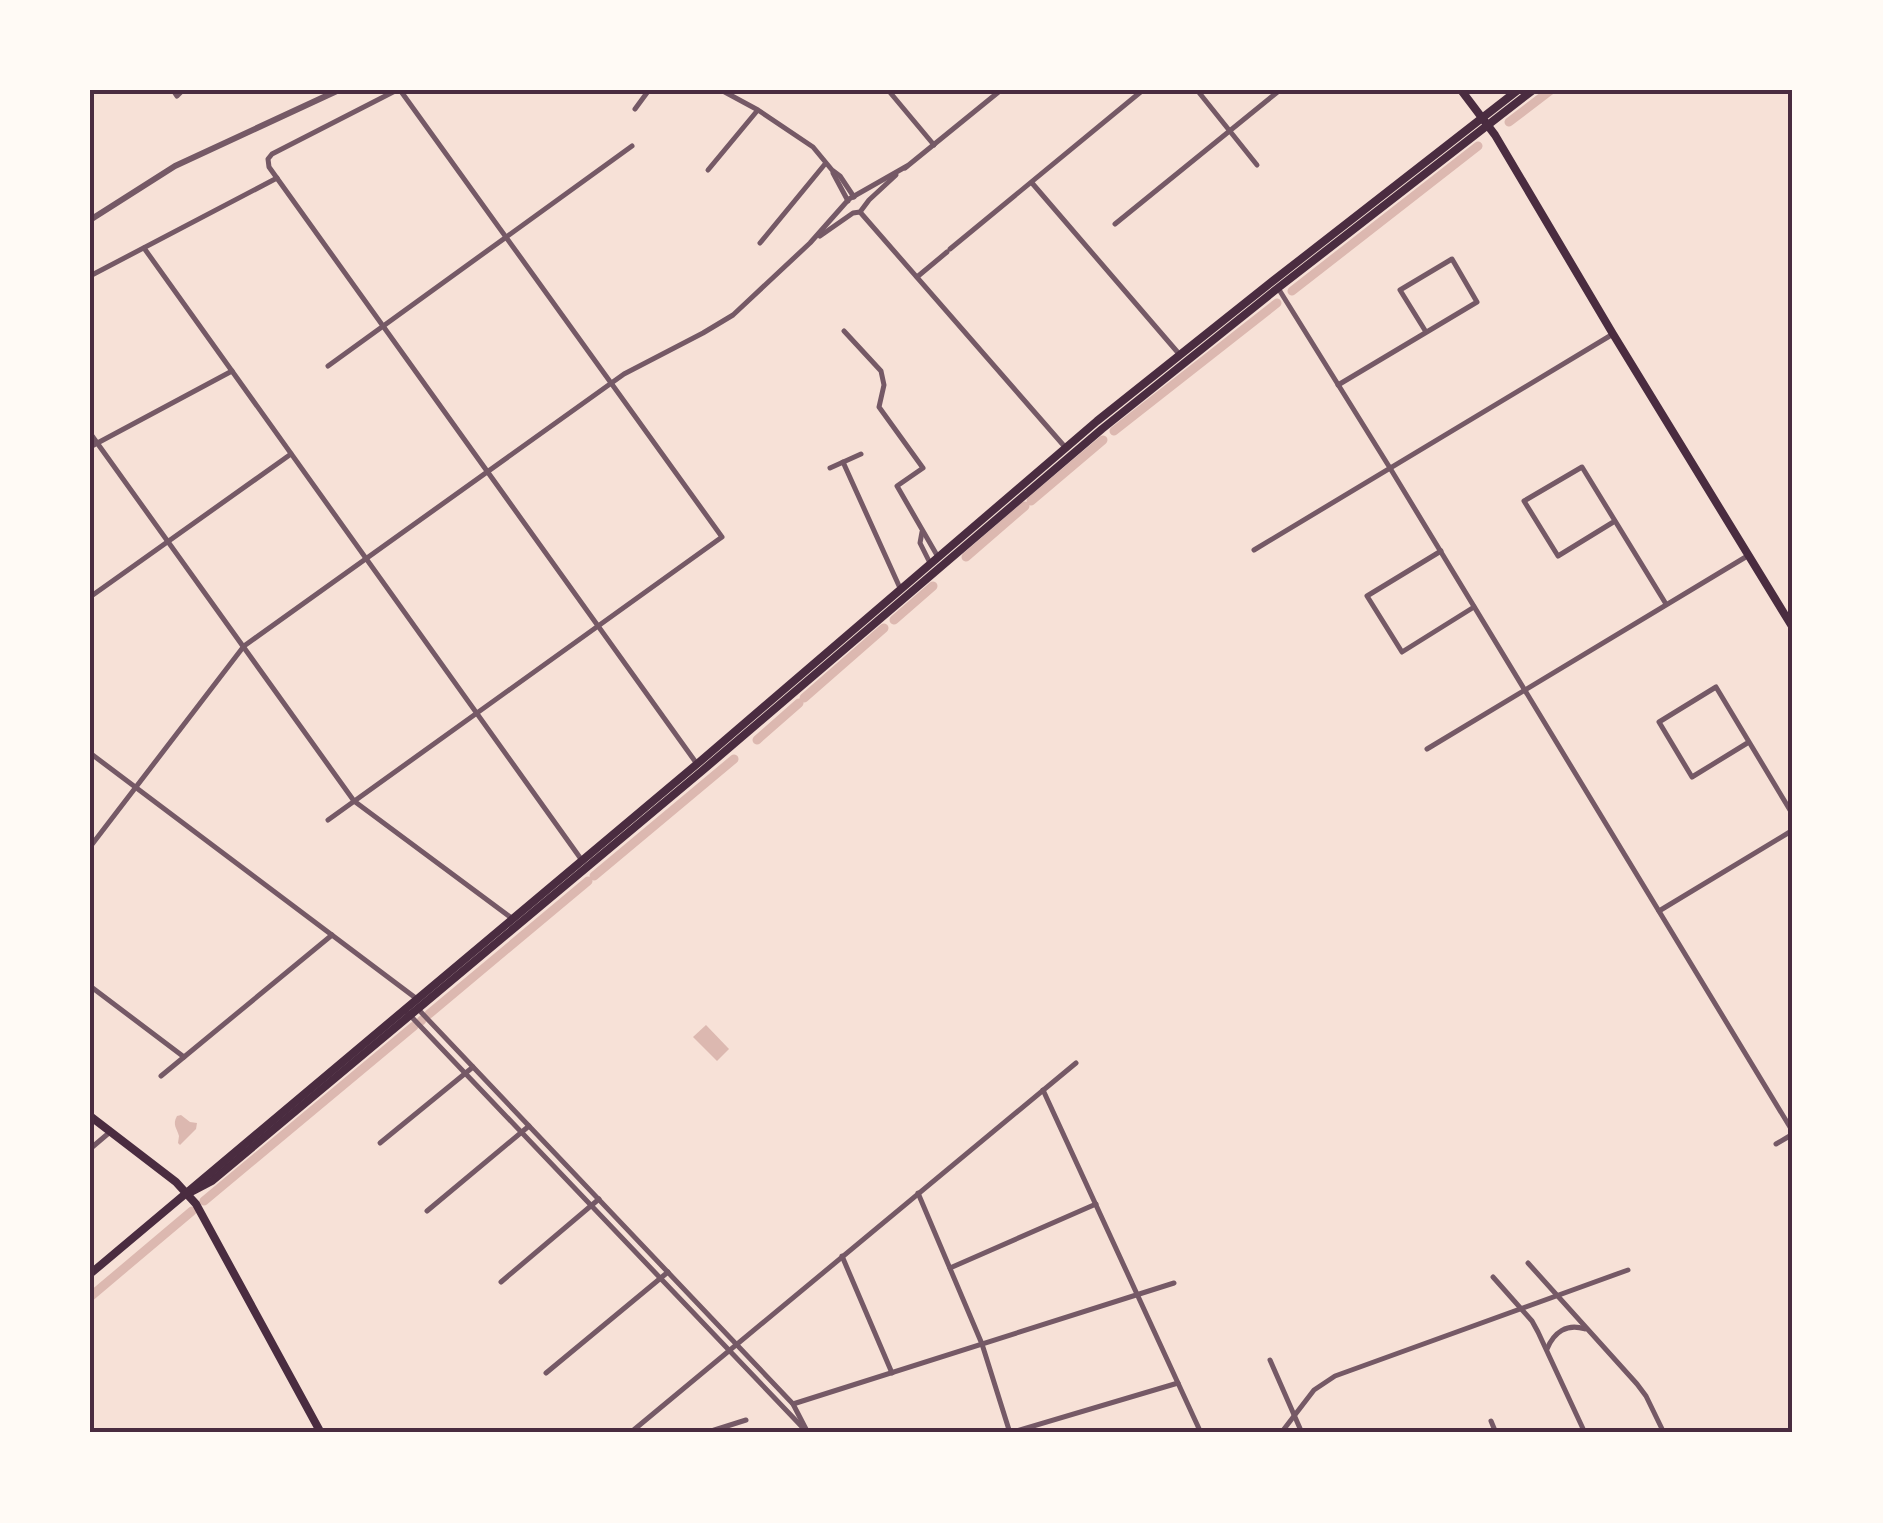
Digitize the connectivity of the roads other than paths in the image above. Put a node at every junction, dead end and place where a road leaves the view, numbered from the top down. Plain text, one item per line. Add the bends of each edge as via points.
1 (183, 90) edge
2 (339, 90) edge
3 (398, 90) edge
4 (648, 90) edge
5 (721, 90) edge
6 (888, 90) edge
7 (1001, 90) edge
8 (1142, 90) edge
9 (1197, 90) edge
10 (1280, 90) edge
11 (1461, 90) edge
12 (1518, 90) edge
13 (1533, 90) edge
14 (175, 93) edge
15 (635, 109) dead end
16 (758, 110) junction
17 (1484, 121) junction
18 (1230, 131) junction
19 (934, 145) junction
20 (632, 146) dead end
21 (826, 163) junction
22 (1257, 165) dead end
23 (907, 166) junction
24 (708, 170) dead end
25 (277, 178) junction
26 (1032, 182) junction
27 (851, 200) junction
28 (859, 210) junction
29 (90, 220) edge
30 (1116, 224) dead end
31 (506, 237) junction
32 (760, 242) dead end
33 (810, 243) junction
34 (144, 248) junction
35 (90, 276) edge
36 (917, 278) junction
37 (1278, 288) junction
38 (383, 326) junction
39 (844, 331) dead end
40 (1426, 332) junction
41 (1613, 334) junction
42 (1180, 355) junction
43 (328, 366) dead end
44 (232, 371) junction
45 (611, 383) junction
46 (1338, 384) junction
47 (90, 433) edge
48 (98, 444) junction
49 (90, 448) edge
50 (1066, 448) junction
51 (291, 454) junction
52 (861, 454) dead end
53 (842, 462) junction
54 (830, 468) dead end
55 (1390, 468) junction
56 (487, 472) junction
57 (1615, 521) junction
58 (168, 542) junction
59 (1254, 550) dead end
60 (1440, 551) junction
61 (1748, 554) junction
62 (365, 558) junction
63 (934, 560) junction
64 (900, 588) junction
65 (90, 596) edge
66 (1666, 604) junction
67 (1474, 607) junction
68 (598, 626) junction
69 (1793, 628) edge
70 (244, 646) junction
71 (1525, 690) junction
72 (476, 713) junction
73 (1749, 742) junction
74 (1427, 749) dead end
75 (90, 754) edge
76 (699, 768) junction
77 (135, 788) junction
78 (354, 801) junction
79 (1793, 815) edge
80 (328, 820) dead end
81 (1793, 830) edge
82 (90, 847) edge
83 (584, 863) junction
84 (1658, 911) junction
85 (515, 921) junction
86 (332, 935) junction
87 (90, 986) edge
88 (414, 1006) junction
89 (184, 1056) junction
90 (1076, 1062) dead end
91 (474, 1067) junction
92 (465, 1074) junction
93 (161, 1076) dead end
94 (1043, 1090) junction
95 (90, 1116) edge
96 (530, 1126) junction
97 (110, 1132) junction
98 (522, 1132) junction
99 (1793, 1133) edge
100 (380, 1143) dead end
101 (1776, 1144) dead end
102 (90, 1149) edge
103 (918, 1193) junction
104 (186, 1194) junction
105 (599, 1200) junction
106 (1096, 1204) junction
107 (592, 1205) junction
108 (427, 1211) dead end
109 (842, 1256) junction
110 (1528, 1263) dead end
111 (950, 1268) junction
112 (1628, 1270) dead end
113 (668, 1272) junction
114 (90, 1274) edge
115 (1493, 1277) dead end
116 (661, 1278) junction
117 (501, 1282) dead end
118 (1174, 1283) dead end
119 (1138, 1295) junction
120 (1557, 1296) junction
121 (1521, 1309) junction
122 (1588, 1330) junction
123 (736, 1344) junction
124 (982, 1344) junction
125 (730, 1349) junction
126 (1547, 1351) junction
127 (1270, 1360) dead end
128 (546, 1372) dead end
129 (892, 1373) junction
130 (1178, 1382) junction
131 (793, 1404) junction
132 (785, 1407) junction
133 (1295, 1417) junction
134 (746, 1420) dead end
135 (1491, 1422) dead end
136 (630, 1432) edge
137 (322, 1433) edge
138 (705, 1433) edge
139 (808, 1433) edge
140 (1010, 1433) edge
141 (1201, 1433) edge
142 (1281, 1433) edge
143 (1302, 1433) edge
144 (1496, 1433) edge
145 (1584, 1433) edge
146 (1664, 1433) edge

1 - 14 street
2 - 29 street via 184,161
3 - 25 street via 272,154 268,162
3 - 31 street
4 - 15 street
5 - 16 street
6 - 19 street
7 - 19 street
8 - 26 street
9 - 18 street
10 - 18 street
11 - 17 main road
12 - 17 main road
13 - 17 main road
16 - 21 street via 813,146
16 - 24 street
17 - 37 main road
17 - 41 main road
17 - 42 main road
18 - 22 street
18 - 30 street
19 - 23 street
20 - 31 street
21 - 27 street
21 - 32 street
23 - 27 street
23 - 28 street
25 - 34 street
25 - 38 street
26 - 36 street
26 - 42 street
27 - 28 street via 860,198
27 - 28 street via 848,210
27 - 33 street
28 - 33 street
28 - 36 street
31 - 38 street
31 - 45 street
33 - 45 street via 732,314
34 - 35 street
34 - 44 street
36 - 50 street
37 - 46 street
37 - 76 main road
38 - 43 street
38 - 56 street
39 - 63 street via 880,370 879,407 923,468 897,486
40 - 40 street via 1400,290 1452,259 1477,302
40 - 46 street
41 - 55 street
41 - 61 main road
42 - 50 main road
44 - 48 street
44 - 51 street
45 - 56 street
45 - 68 street via 722,538
46 - 55 street
47 - 48 street
48 - 49 street
48 - 58 street
50 - 63 main road
51 - 58 street
51 - 62 street
52 - 53 street
53 - 54 street
53 - 64 street
55 - 59 street
55 - 60 street
56 - 62 street
56 - 68 street
57 - 57 street via 1582,467 1524,501 1558,556
57 - 66 street
58 - 65 street
58 - 70 street
60 - 67 street
60 - 67 street via 1368,596 1376,610 1402,652
61 - 66 street
61 - 69 main road
62 - 70 street
62 - 72 street
63 - 64 main road
64 - 76 main road
66 - 71 street
67 - 71 street
68 - 72 street
68 - 76 street
70 - 77 street
70 - 78 street
71 - 74 street
71 - 84 street
72 - 78 street
72 - 83 street
73 - 73 street via 1716,687 1658,722 1692,777
73 - 79 street
75 - 77 street
76 - 83 main road
77 - 82 street
77 - 86 street
78 - 80 street
78 - 85 street
81 - 84 street
83 - 85 main road
84 - 99 street
85 - 88 main road
86 - 88 street
86 - 89 street
87 - 89 street
88 - 91 street
88 - 92 street via 419,1025
88 - 104 main road via 212,1181
89 - 93 street
90 - 94 street
91 - 92 street
91 - 96 street
92 - 98 street
92 - 100 street
94 - 103 street
94 - 106 street
95 - 97 main road
96 - 98 street
96 - 105 street
97 - 102 street
97 - 104 main road
98 - 107 street
98 - 108 street
99 - 101 street
103 - 109 street
103 - 111 street
104 - 114 main road
104 - 137 main road
105 - 107 street
105 - 113 street
106 - 111 street
106 - 119 street
107 - 116 street
107 - 117 street
109 - 123 street
109 - 129 street
110 - 120 street
111 - 124 street
112 - 120 street
113 - 116 street
113 - 123 street
115 - 121 street
116 - 125 street
116 - 128 street
118 - 119 street
119 - 124 street
119 - 130 street
120 - 121 street
120 - 122 street
121 - 126 street
121 - 133 street via 1335,1376 1314,1390
122 - 126 street via 1564,1329
122 - 146 street via 1637,1384
123 - 125 street
123 - 131 street
124 - 129 street
124 - 140 street
125 - 132 street
125 - 136 street
126 - 145 street
127 - 133 street
129 - 131 street
130 - 140 street
130 - 141 street
131 - 132 street
131 - 139 street
132 - 139 street
133 - 142 street
133 - 143 street
134 - 138 street
135 - 144 street

